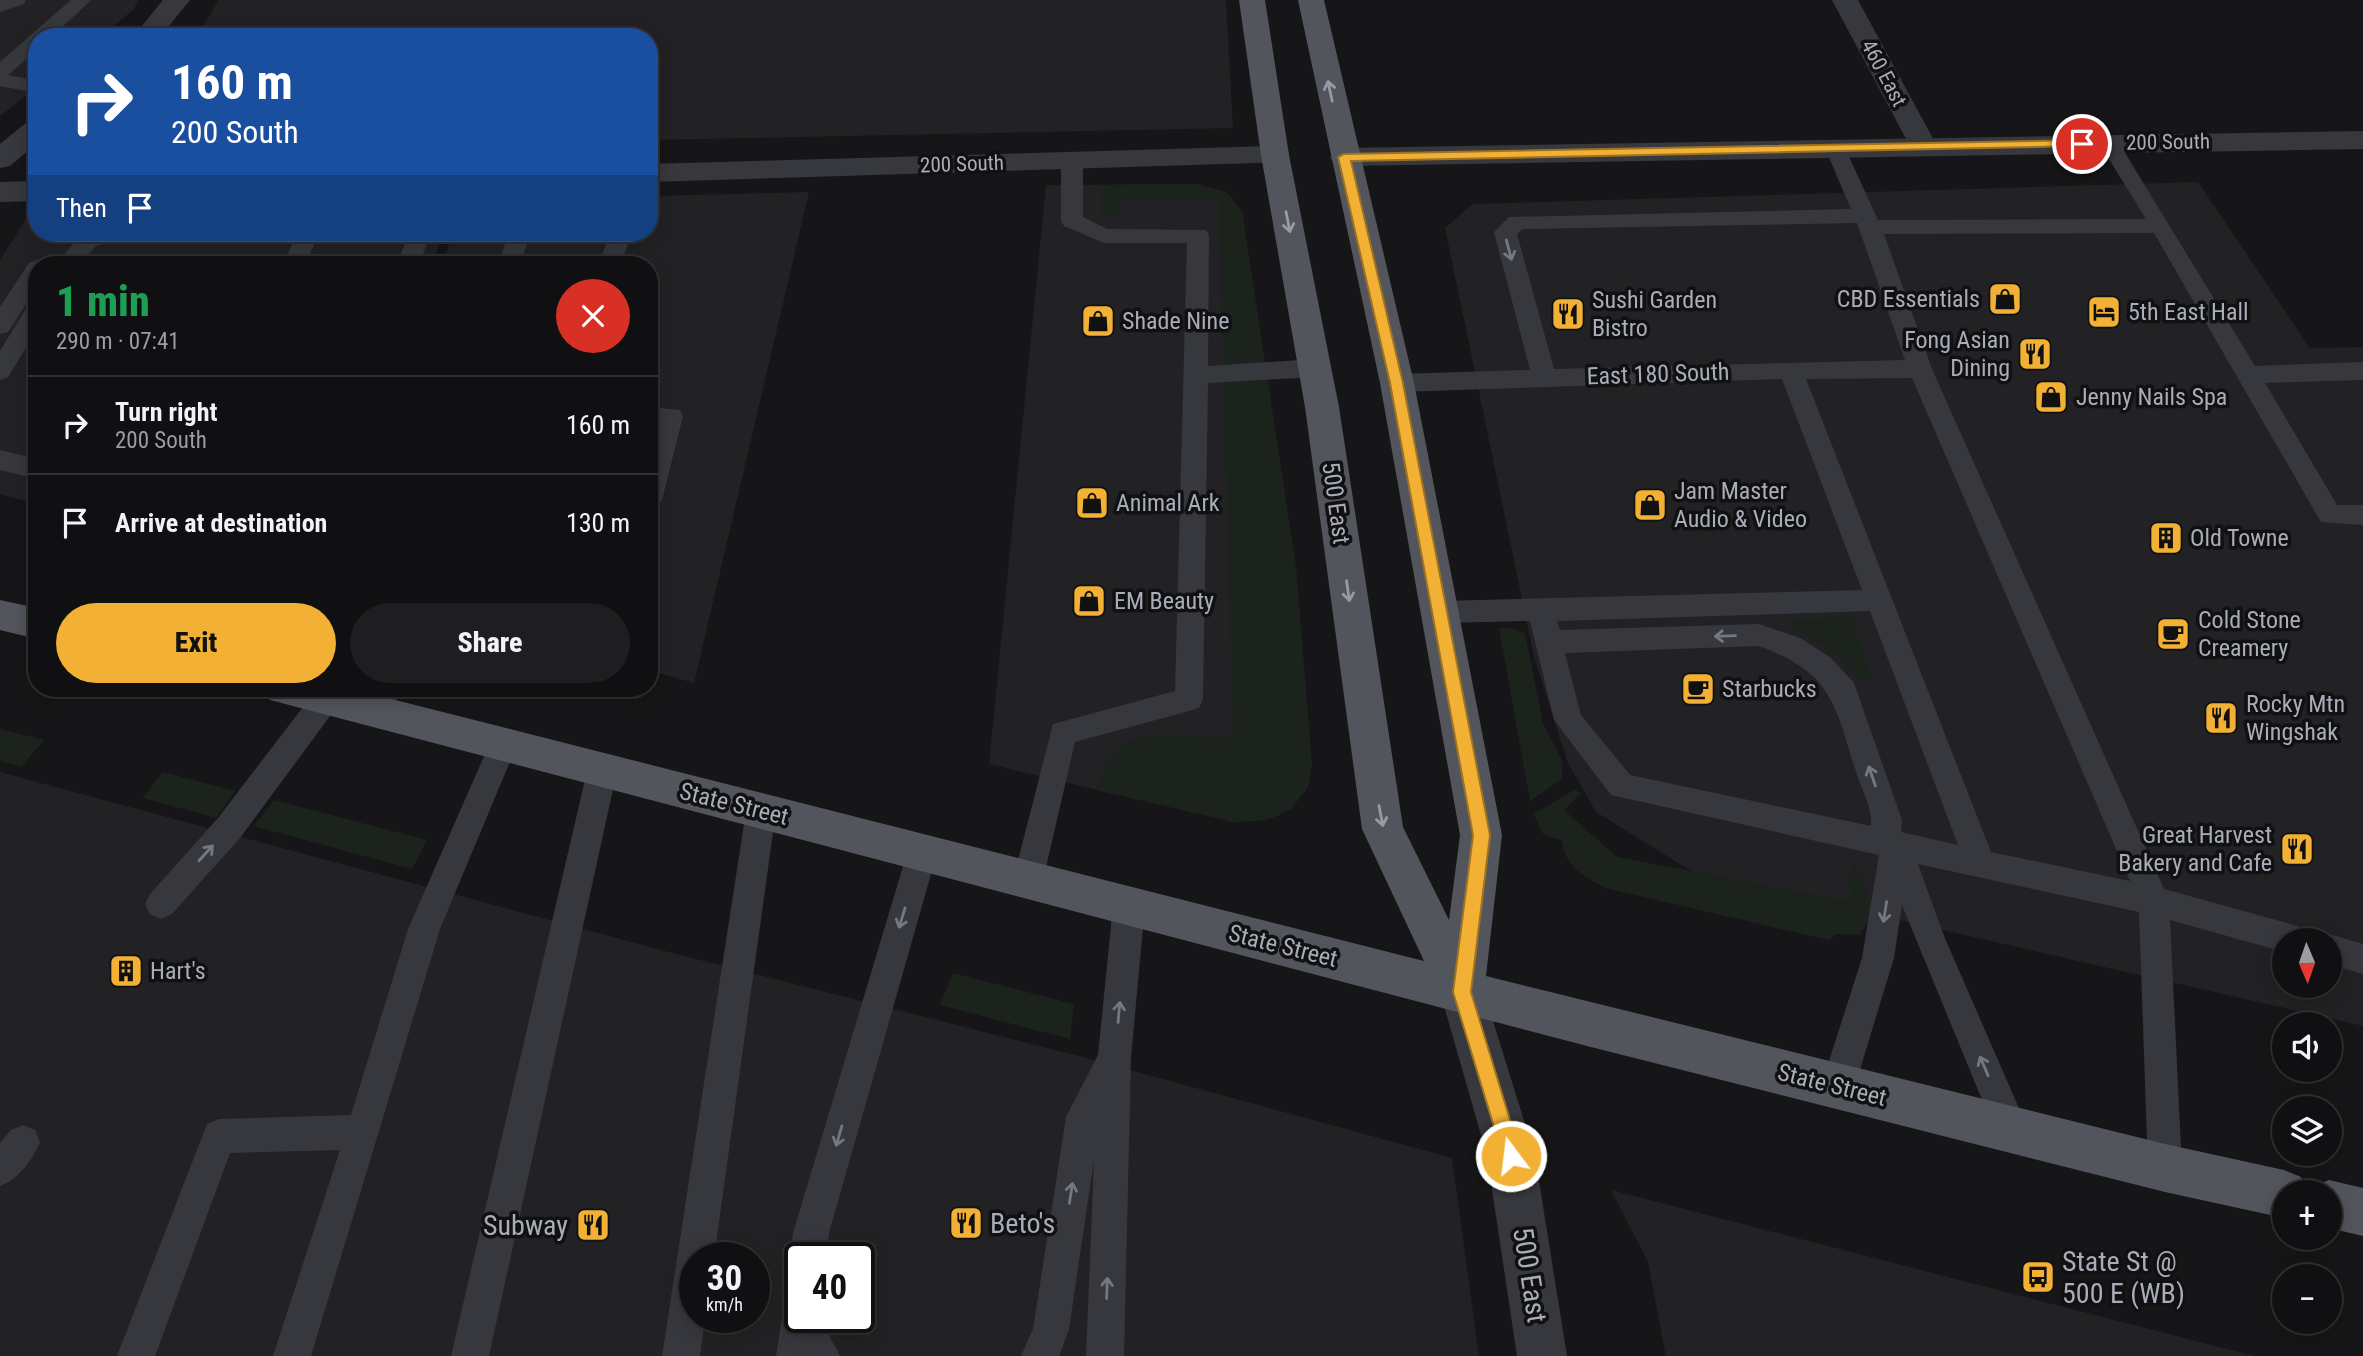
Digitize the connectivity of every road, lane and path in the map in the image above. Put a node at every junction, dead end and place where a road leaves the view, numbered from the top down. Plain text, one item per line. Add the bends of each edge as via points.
1 (17, 0) edge
2 (82, 0) edge
3 (177, 0) edge
4 (1252, 0) edge
5 (1311, 0) edge
6 (1845, 0) edge
7 (0, 6) edge
8 (50, 28) edge
9 (154, 28) edge
10 (28, 47) edge
11 (0, 72) edge
12 (0, 80) edge
13 (28, 85) edge
14 (28, 136) edge
15 (2363, 139) edge
16 (2109, 143) junction
17 (1923, 146) junction
18 (1835, 148) junction
19 (1275, 155) junction
20 (1344, 157) junction
21 (0, 159) edge
22 (1072, 160) junction
23 (658, 173) edge
24 (28, 191) edge
25 (0, 192) edge
26 (1867, 221) junction
27 (2161, 226) junction
28 (85, 242) edge
29 (87, 242) edge
30 (48, 256) edge
31 (74, 256) edge
32 (28, 282) edge
33 (28, 325) edge
34 (0, 326) edge
35 (1315, 368) junction
36 (1920, 369) junction
37 (0, 370) edge
38 (1791, 370) junction
39 (2363, 371) edge
40 (1196, 375) junction
41 (2249, 375) junction
42 (1544, 377) junction
43 (1396, 383) junction
44 (658, 416) edge
45 (0, 460) edge
46 (658, 466) edge
47 (28, 467) edge
48 (2363, 515) edge
49 (1880, 600) junction
50 (1541, 610) junction
51 (1442, 612) junction
52 (0, 615) edge
53 (28, 622) edge
54 (1549, 642) junction
55 (318, 697) edge
56 (326, 699) junction
57 (382, 700) edge
58 (503, 745) junction
59 (603, 771) junction
60 (761, 811) junction
61 (1890, 843) junction
62 (922, 853) junction
63 (1980, 862) junction
64 (1028, 880) junction
65 (2154, 901) junction
66 (161, 904) dead end
67 (1129, 906) junction
68 (2272, 934) edge
69 (2342, 953) edge
70 (2363, 959) edge
71 (1462, 992) junction
72 (1114, 1058) junction
73 (1838, 1086) junction
74 (2011, 1129) junction
75 (363, 1132) junction
76 (23, 1142) dead end
77 (2165, 1168) junction
78 (0, 1169) edge
79 (2272, 1191) edge
80 (2342, 1207) edge
81 (2363, 1212) edge
82 (698, 1242) edge
83 (810, 1242) edge
84 (685, 1333) edge
85 (798, 1333) edge
86 (808, 1333) edge
87 (136, 1356) edge
88 (292, 1356) edge
89 (470, 1356) edge
90 (681, 1356) edge
91 (796, 1356) edge
92 (821, 1356) edge
93 (1040, 1356) edge
94 (1105, 1356) edge
95 (1542, 1356) edge

1 - 7 lane
2 - 8 lane
3 - 9 street
4 - 19 main road, 500 East
20 -> 5 main road, 500 East
6 - 17 street, 460 East
10 - 11 lane
12 - 13 lane
14 - 21 street
15 - 16 street, 200 South
16 - 17 street, 200 South
16 - 27 lane
17 - 18 street, 200 South
18 - 20 street, 200 South
18 - 26 lane
19 - 22 street, 200 South
19 -> 35 main road, 500 East
20 - 43 main road, 500 East
22 - 23 street, 200 South
22 - 40 lane via 1072,221 1104,236 1198,235
24 - 25 street
26 - 27 lane
26 - 36 lane
26 -> 42 lane via 1517,222 1505,232
27 - 41 lane
28 - 30 lane
29 - 31 lane
32 - 34 lane
33 - 37 lane
35 - 40 lane
35 -> 71 main road, 500 East via 1383,830
36 - 38 lane, East 180 South
36 - 65 lane
38 - 42 lane, East 180 South
38 - 49 lane
39 - 41 lane
40 - 64 lane via 1189,699 1063,733
41 - 48 lane via 2330,515
42 - 43 lane, East 180 South
43 - 51 main road, 500 East
44 - 46 lane via 671,416
45 - 47 lane
49 - 50 lane
49 - 63 lane
50 - 51 lane
50 - 54 lane
51 - 71 main road, 500 East via 1481,835
52 - 53 main road
54 - 61 lane via 1568,720 1621,786
61 -> 54 lane via 1887,820 1844,691 1821,666 1790,646 1759,635
55 - 56 main road, State Street
56 - 57 main road, State Street
66 -> 56 lane via 229,828
57 - 58 main road, State Street
58 - 59 main road, State Street
58 - 75 lane via 425,929
59 - 60 main road, State Street
59 - 89 lane
60 - 62 main road, State Street
60 - 82 lane
61 - 63 lane
61 -> 73 lane via 1878,958
74 -> 61 lane
62 - 64 main road, State Street
62 -> 83 lane
63 - 65 lane
64 - 67 main road, State Street
65 - 68 lane
65 - 77 lane
67 - 71 main road, State Street
72 -> 67 lane
69 - 70 lane
71 - 73 main road, State Street
71 - 95 street, 500 East via 1511,1156
93 -> 72 lane via 1051,1329 1083,1117
94 -> 72 lane
73 - 74 main road, State Street
74 - 77 main road, State Street
75 - 87 lane via 219,1136
75 - 88 lane
76 - 78 lane
77 - 79 main road, State Street
80 - 81 main road
84 - 90 lane
85 - 91 lane
86 - 92 lane

